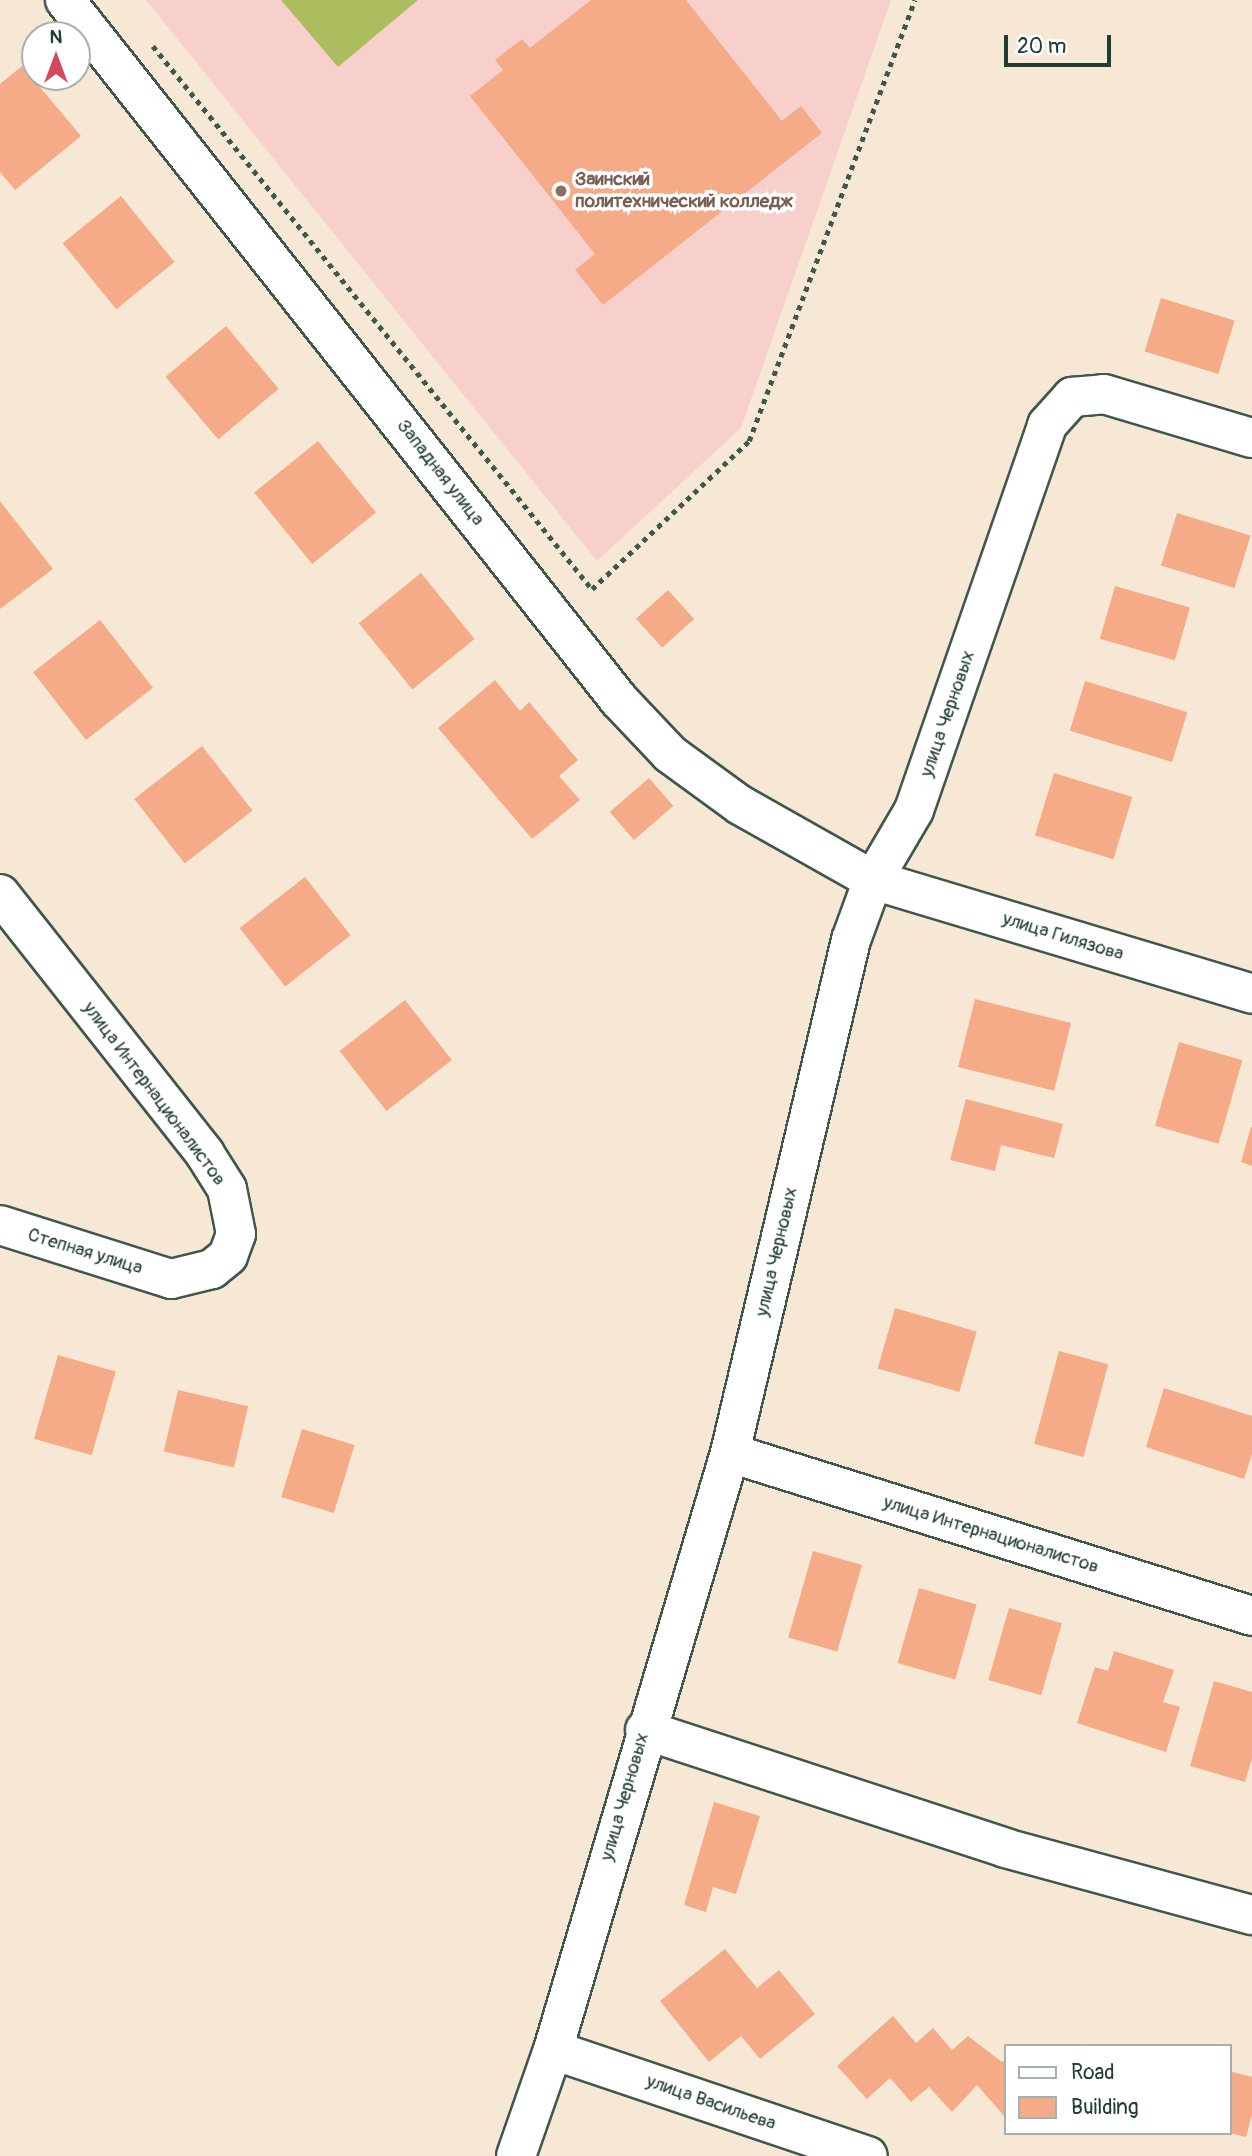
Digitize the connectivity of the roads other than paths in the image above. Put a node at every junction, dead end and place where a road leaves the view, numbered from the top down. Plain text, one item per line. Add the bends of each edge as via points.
1 (65, 0) edge
2 (1252, 438) edge
3 (873, 880) junction
4 (0, 894) edge
5 (1252, 994) edge
6 (0, 1225) edge
7 (171, 1279) joint
8 (730, 1453) junction
9 (1252, 1616) edge
10 (645, 1730) junction
11 (1252, 1915) edge
12 (553, 2050) junction
13 (516, 2156) edge
14 (868, 2156) edge

1 - 3 street, Западная улица via 619,700 670,754 740,805
2 - 3 street, улица Черновых via 1104,394 1072,397 1047,425 914,810
3 - 5 street, улица Гилязова
3 - 8 street, улица Черновых via 851,940
4 - 7 street, улица Интернационалистов via 228,1189 236,1234 228,1256 212,1269
6 - 7 street, Степная улица
8 - 9 street, улица Интернационалистов
8 - 10 street, улица Черновых
10 - 11 street via 1005,1848
10 - 12 street, улица Черновых
12 - 13 street, улица Черновых
12 - 14 street, улица Васильева

